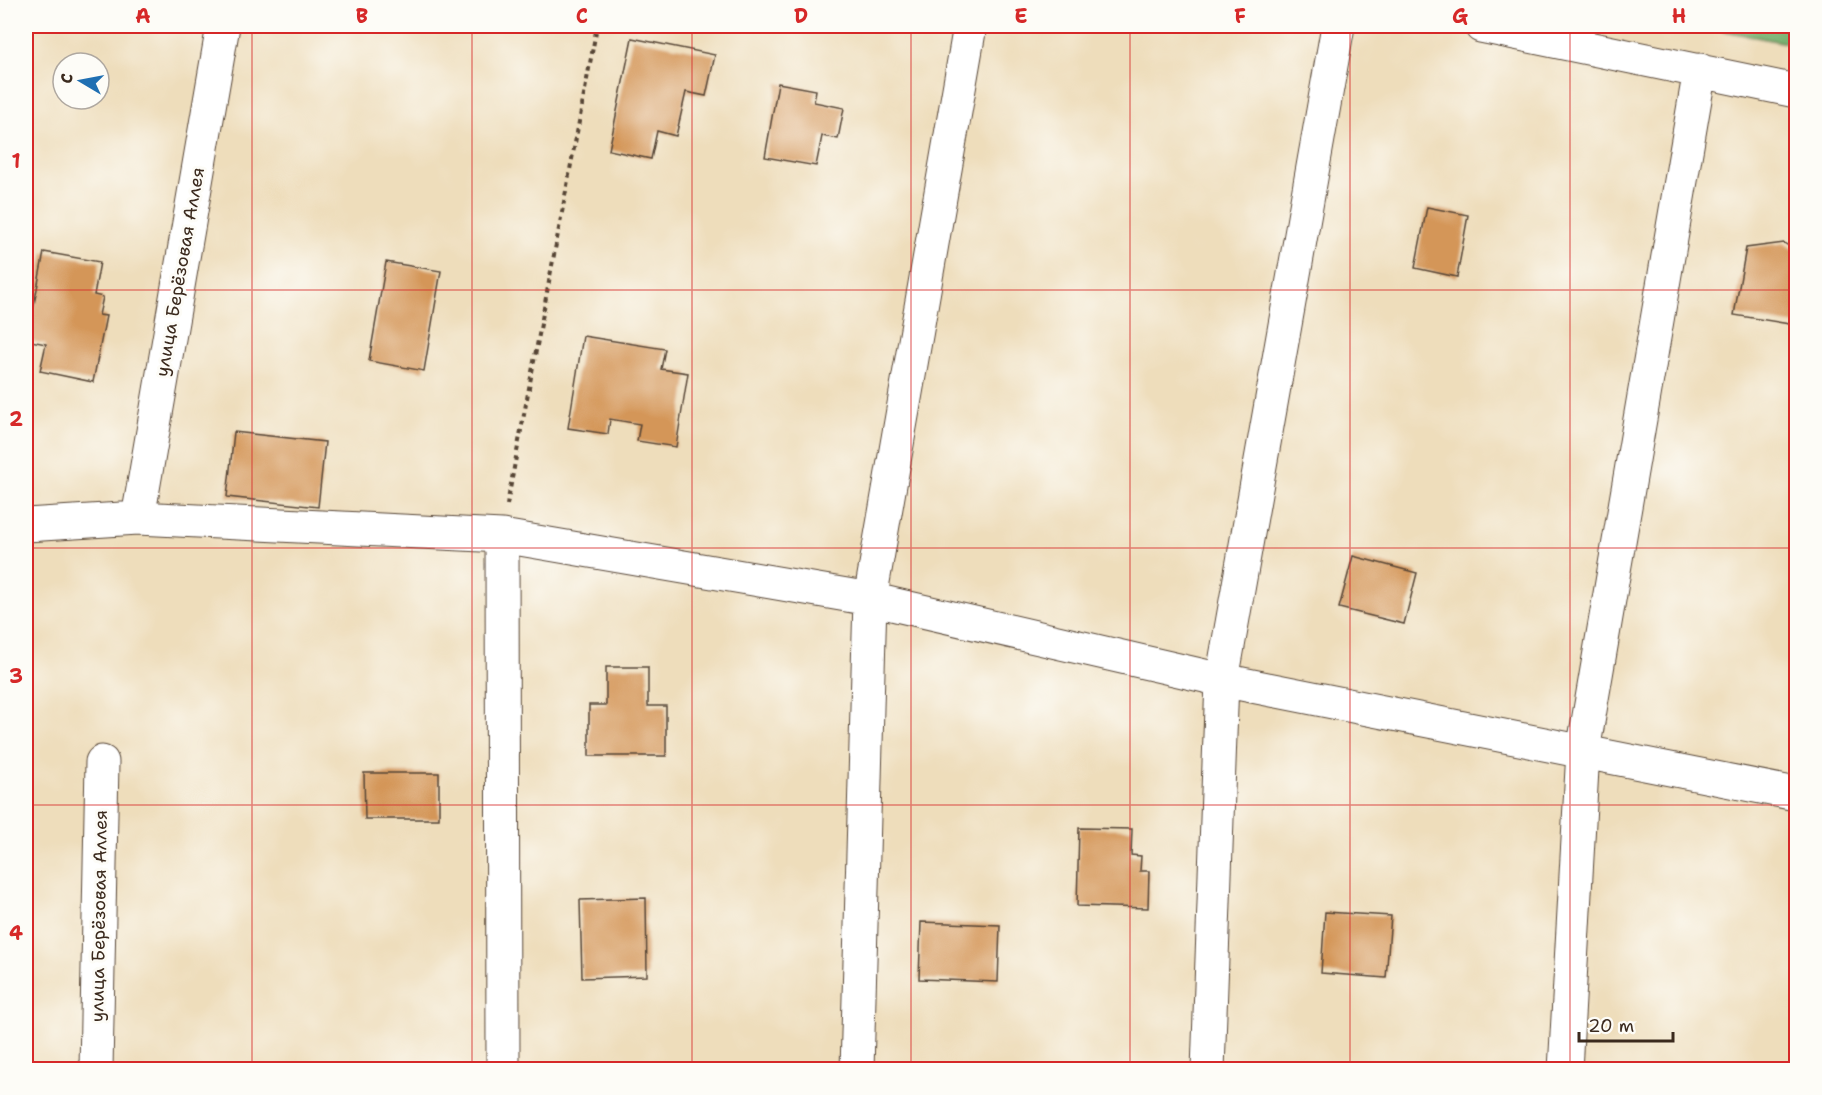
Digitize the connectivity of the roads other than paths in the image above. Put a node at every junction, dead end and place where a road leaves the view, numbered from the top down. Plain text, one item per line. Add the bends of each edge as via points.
1 (223, 26) edge
2 (970, 26) edge
3 (1338, 26) edge
4 (1481, 26) edge
5 (1700, 70) junction
6 (1797, 91) edge
7 (138, 518) junction
8 (26, 525) edge
9 (502, 536) junction
10 (870, 599) junction
11 (1222, 680) junction
12 (1583, 752) junction
13 (102, 762) dead end
14 (1797, 794) edge
15 (96, 1070) edge
16 (503, 1070) edge
17 (857, 1070) edge
18 (1208, 1070) edge
19 (1565, 1070) edge

1 - 7 street, улица Берёзовая Аллея
2 - 10 street
3 - 11 street
4 - 5 street
5 - 6 street
5 - 12 street
7 - 8 street
7 - 9 street
9 - 10 street
9 - 16 street
10 - 11 street
10 - 17 street
11 - 12 street
11 - 18 street
12 - 14 street
12 - 19 street
13 - 15 street, улица Берёзовая Аллея

